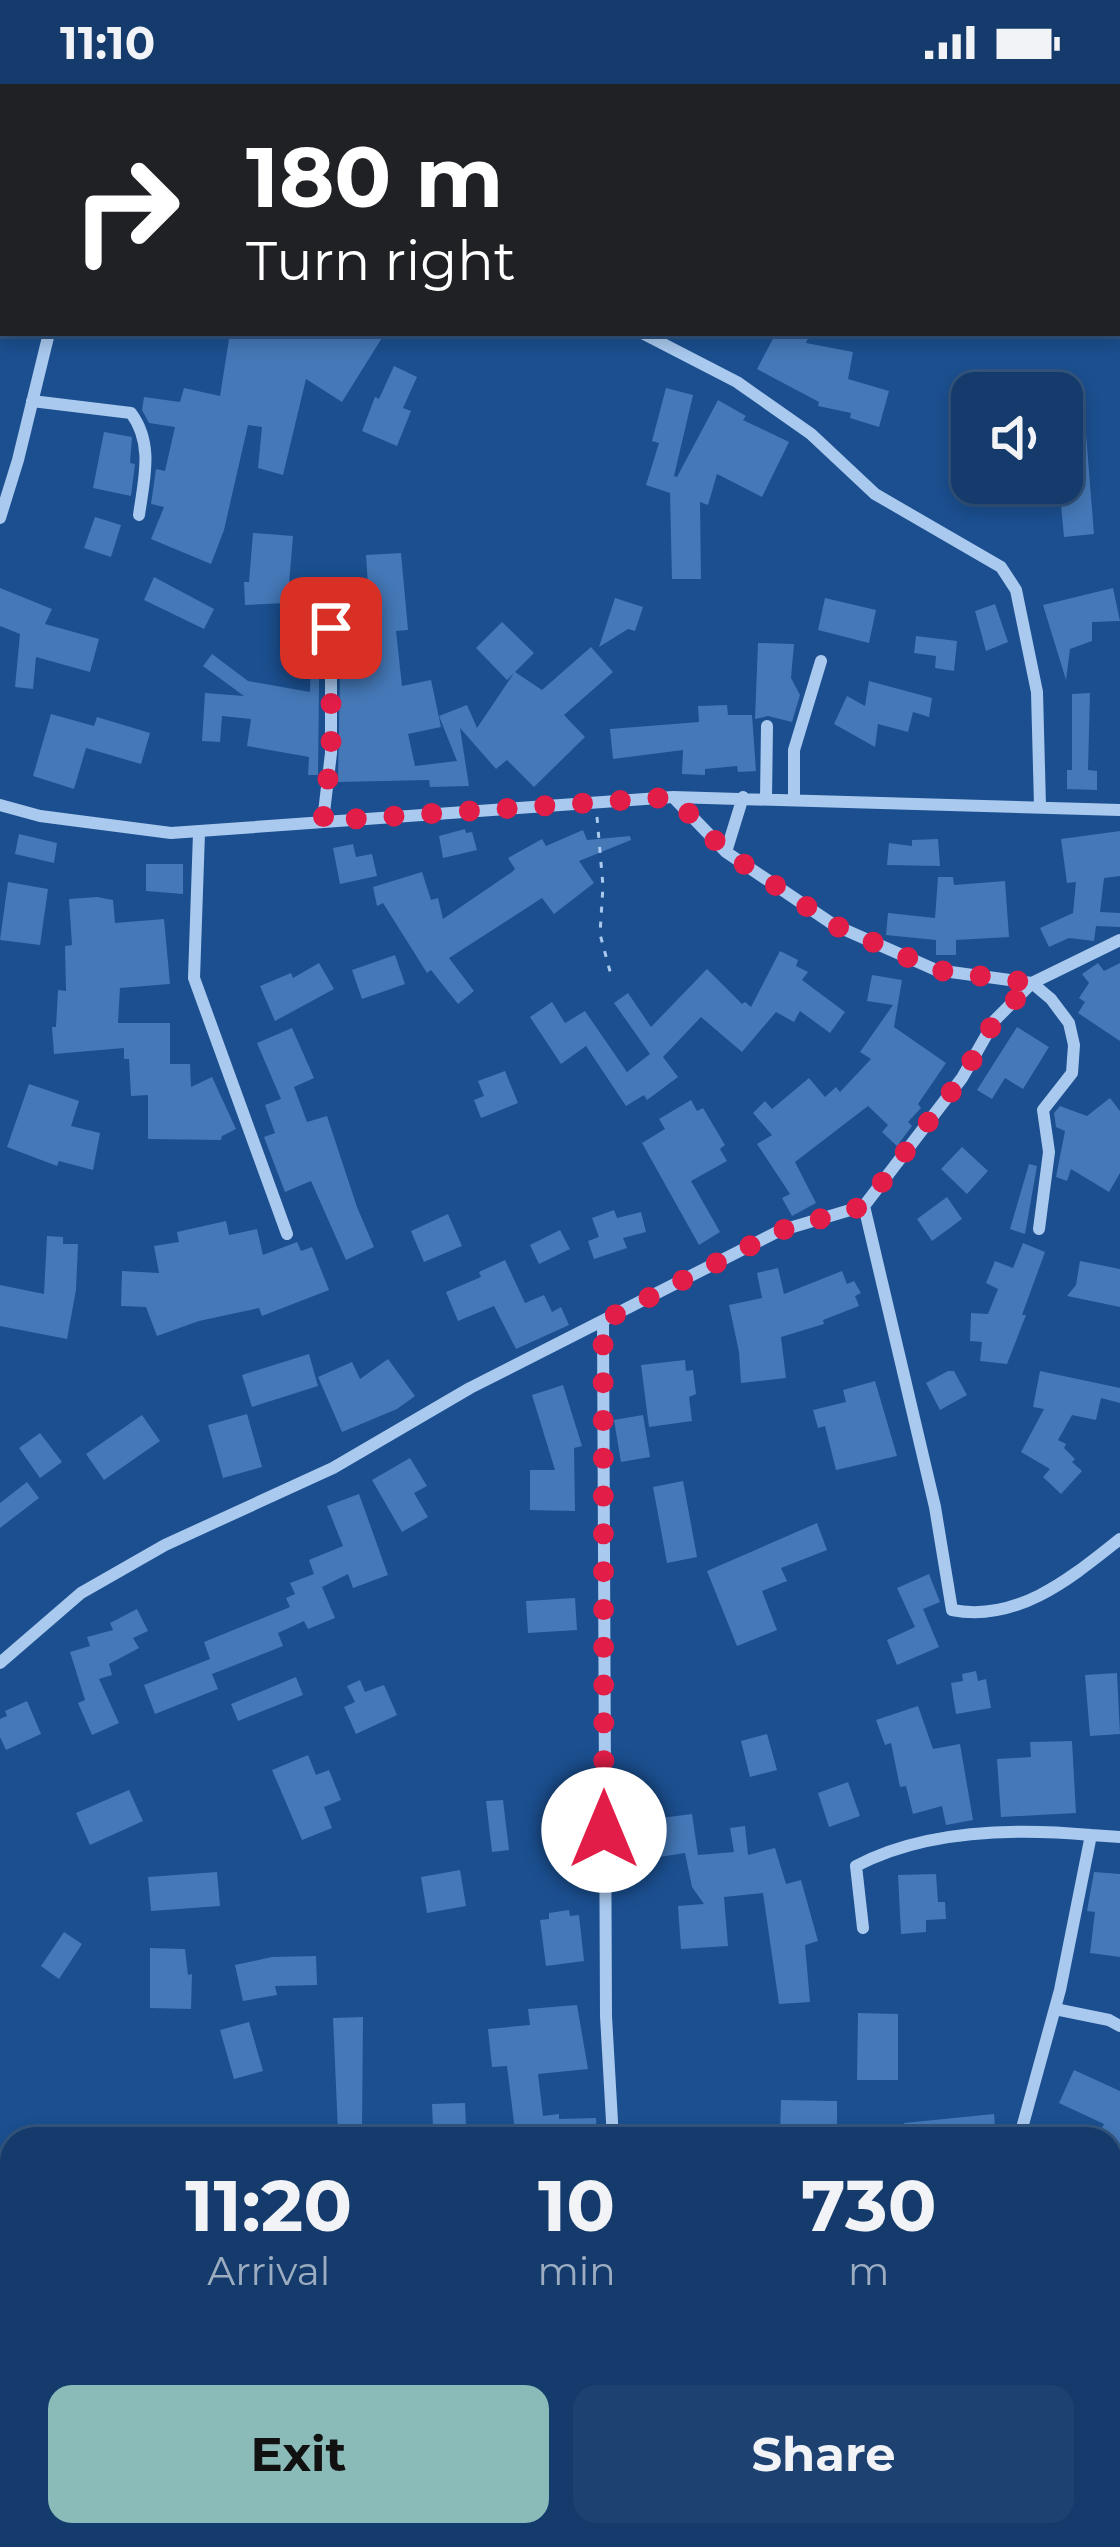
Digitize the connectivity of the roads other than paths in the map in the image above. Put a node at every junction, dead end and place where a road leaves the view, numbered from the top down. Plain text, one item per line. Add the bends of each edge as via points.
1 (48, 336) edge
2 (648, 336) edge
3 (32, 401) junction
4 (139, 515) dead end
5 (0, 518) edge
6 (331, 589) dead end
7 (821, 661) dead end
8 (767, 726) dead end
9 (673, 797) junction
10 (743, 797) junction
11 (766, 799) junction
12 (794, 800) junction
13 (0, 805) edge
14 (1040, 806) junction
15 (1120, 811) edge
16 (323, 821) junction
17 (199, 833) junction
18 (726, 852) junction
19 (1120, 940) edge
20 (1032, 983) junction
21 (864, 1206) junction
22 (1039, 1229) dead end
23 (286, 1234) dead end
24 (603, 1321) junction
25 (1120, 1539) edge
26 (0, 1663) edge
27 (1091, 1835) junction
28 (1120, 1837) edge
29 (863, 1928) dead end
30 (1055, 2009) junction
31 (1120, 2026) edge
32 (613, 2127) edge
33 (1021, 2127) edge

1 - 3 street
2 - 14 street via 737,382 811,434 875,494 1001,567 1016,590 1037,692
3 - 4 street via 131,412 147,450
3 - 5 street
6 - 16 street
7 - 12 street via 794,750
8 - 11 street
9 - 10 street
9 - 16 street
9 - 18 street
10 - 11 street
10 - 18 street
11 - 12 street
12 - 14 street
13 - 17 street
14 - 15 street
16 - 17 street
17 - 23 street via 194,978
18 - 20 street via 834,925 936,970
19 - 20 street
20 - 21 street via 995,1020 962,1078
20 - 22 street via 1069,1022 1074,1045 1072,1073 1043,1110 1049,1152
21 - 24 street via 779,1231
21 - 25 street via 952,1610 1005,1610 1051,1591
24 - 26 street via 333,1468 165,1545 81,1593
24 - 32 street
27 - 28 street
27 - 29 street via 1046,1831 886,1850 856,1866
27 - 30 street
30 - 31 street
30 - 33 street

